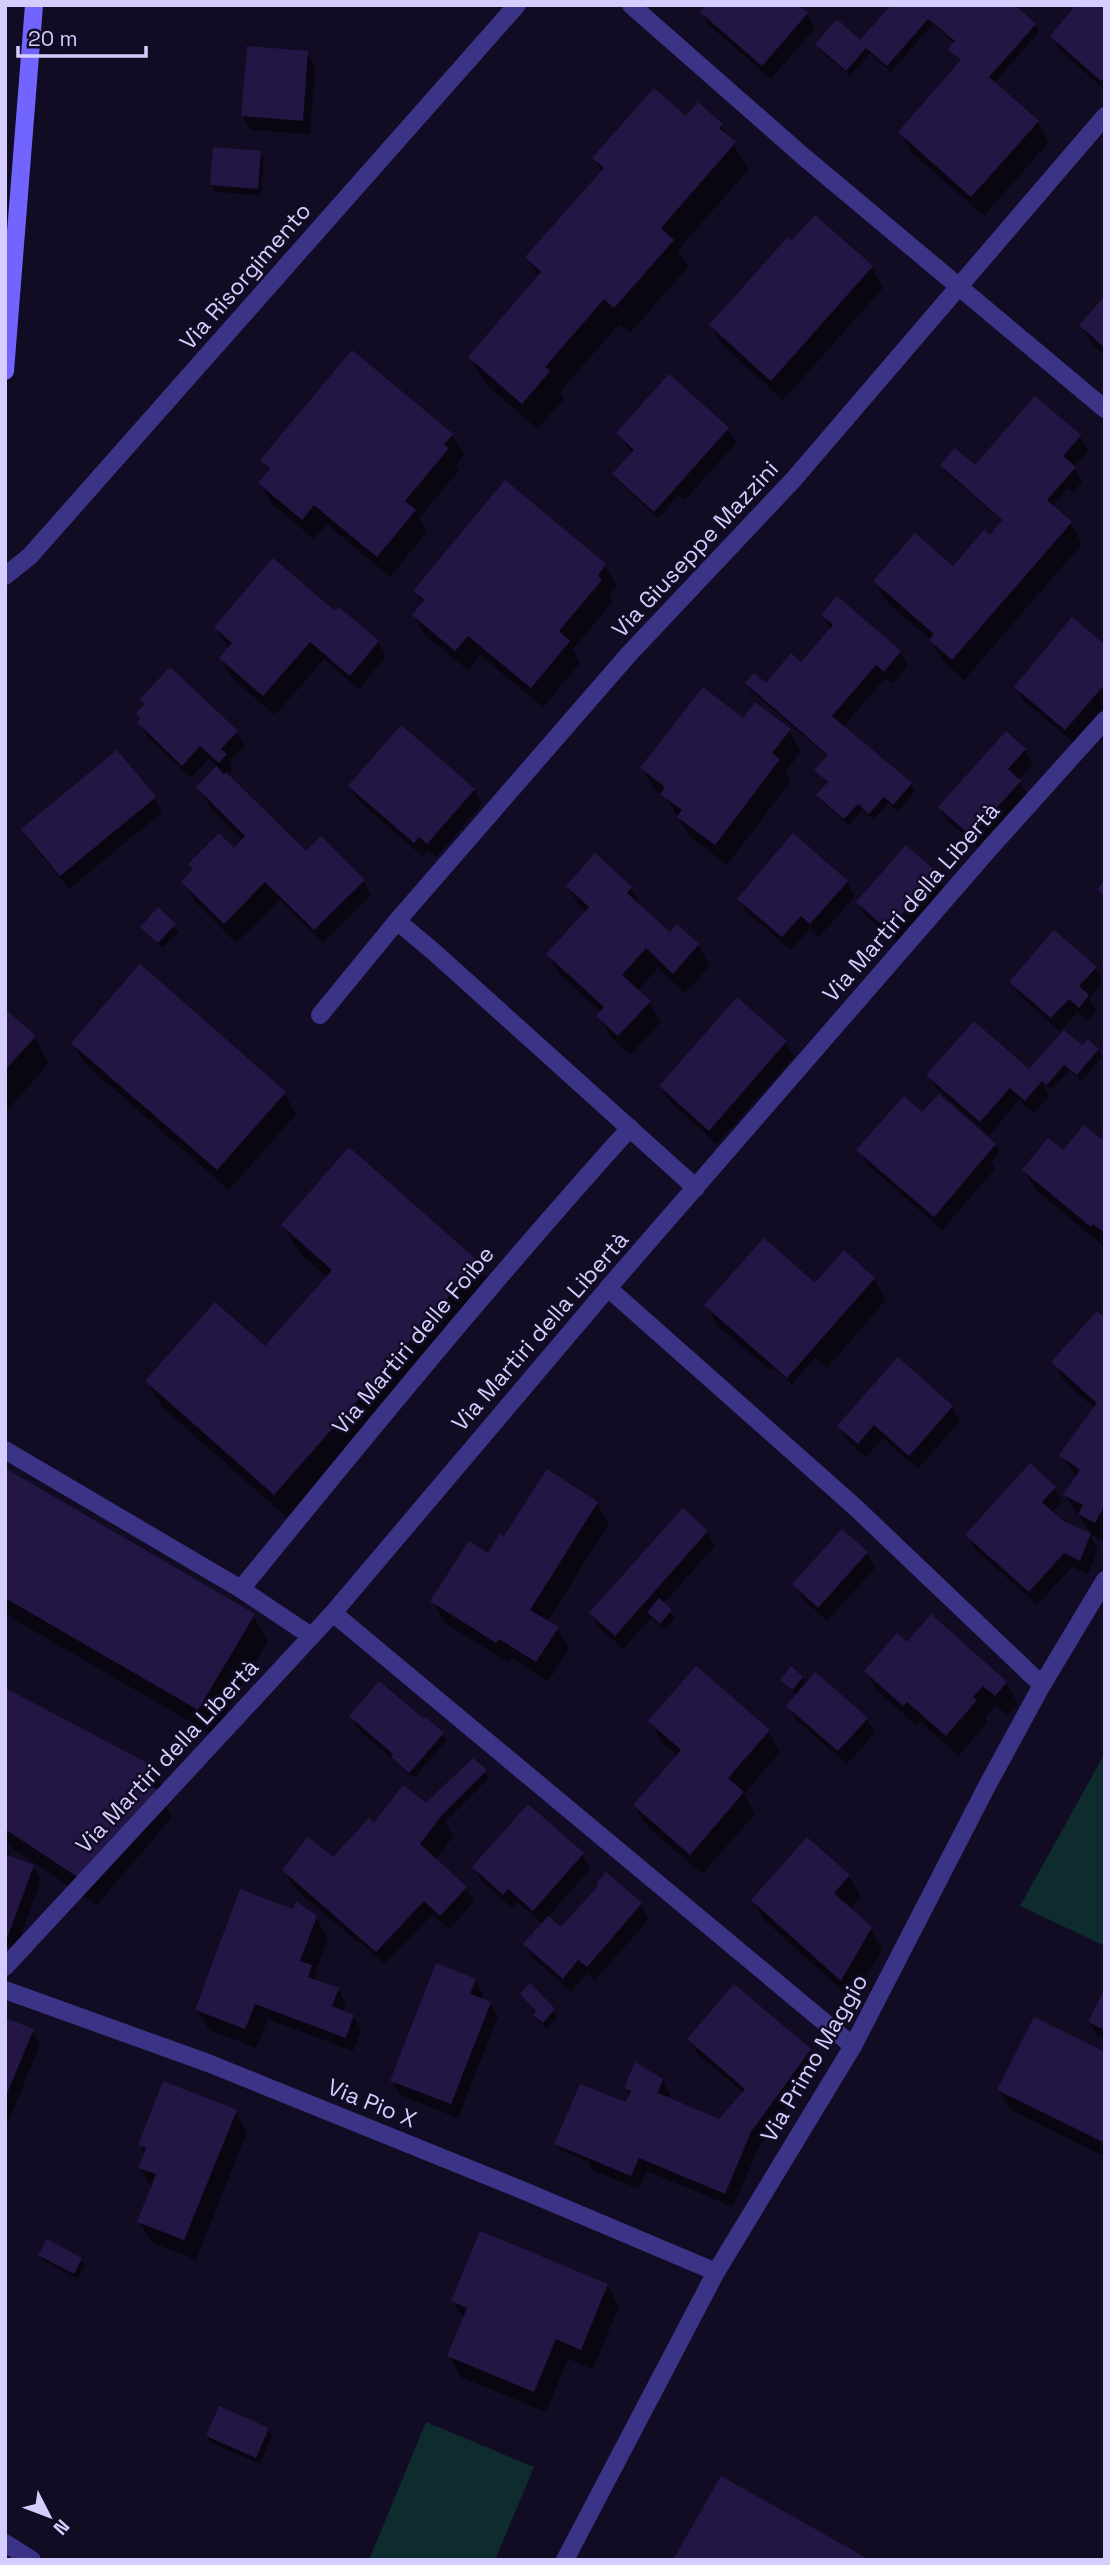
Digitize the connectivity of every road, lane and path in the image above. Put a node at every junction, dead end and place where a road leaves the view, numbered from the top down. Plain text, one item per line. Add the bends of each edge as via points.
1 (34, 5) edge
2 (517, 5) edge
3 (631, 5) edge
4 (1105, 116) edge
5 (958, 285) junction
6 (5, 371) edge
7 (1105, 409) edge
8 (5, 576) edge
9 (1105, 720) edge
10 (397, 921) junction
11 (320, 1015) dead end
12 (629, 1128) junction
13 (696, 1188) junction
14 (608, 1288) junction
15 (5, 1450) edge
16 (1105, 1580) edge
17 (242, 1589) junction
18 (332, 1613) junction
19 (311, 1636) junction
20 (1042, 1685) junction
21 (5, 1967) edge
22 (5, 1990) edge
23 (853, 2046) junction
24 (716, 2272) junction
25 (5, 2543) edge
26 (32, 2560) edge
27 (565, 2560) edge

1 - 6 main road
2 - 8 street, Via Risorgimento via 30,556
3 - 5 street
4 - 5 street, Via Giuseppe Mazzini
5 - 7 street
5 - 10 street, Via Giuseppe Mazzini via 794,480 629,654
9 - 13 street, Via Martiri della Libertà
10 - 11 street, Via Giuseppe Mazzini
10 - 12 street
12 - 13 street
12 - 17 street, Via Martiri delle Foibe via 409,1382
13 - 14 street, Via Martiri della Libertà
14 - 18 street, Via Martiri della Libertà
14 - 20 street via 856,1507
15 - 17 street
16 - 20 street, Via Primo Maggio
17 - 19 street
18 - 19 street, Via Martiri della Libertà
18 - 23 street
19 - 21 street, Via Martiri della Libertà
20 - 23 street, Via Primo Maggio
22 - 24 street, Via Pio X via 208,2063
23 - 24 street, Via Primo Maggio
24 - 27 street, Via Primo Maggio
25 - 26 street

